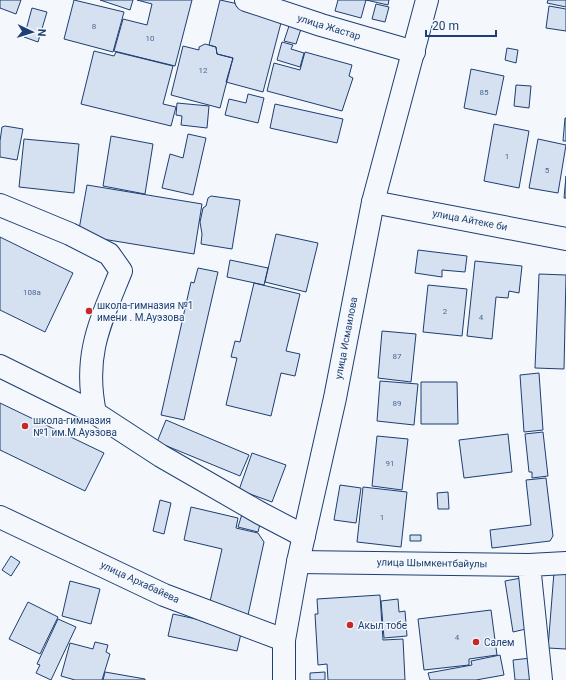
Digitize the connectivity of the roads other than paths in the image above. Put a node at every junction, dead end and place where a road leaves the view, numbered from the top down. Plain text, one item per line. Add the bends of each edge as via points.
1 (246, 0) edge
2 (427, 0) edge
3 (414, 52) junction
4 (373, 202) junction
5 (0, 205) edge
6 (566, 239) edge
7 (0, 366) edge
8 (95, 413) junction
9 (0, 517) edge
10 (304, 536) junction
11 (298, 562) junction
12 (566, 563) edge
13 (529, 564) junction
14 (284, 640) junction
15 (284, 680) edge
16 (541, 680) edge

1 - 3 street, улица Жастар
2 - 3 street, улица Исмаилова
3 - 4 street, улица Исмаилова
4 - 6 street, улица Айтеке би
4 - 10 street, улица Исмаилова via 335,398
5 - 8 street via 70,234 109,254 121,271 96,333 90,368 90,390
7 - 8 street
8 - 10 street via 161,456
9 - 14 street, улица Архабайева via 164,595
10 - 11 street, улица Исмаилова
11 - 13 street, улица Шымкентбайулы
11 - 14 street, улица Исмаилова
12 - 13 street, улица Шымкентбайулы
13 - 16 street
14 - 15 street, улица Исмаилова

